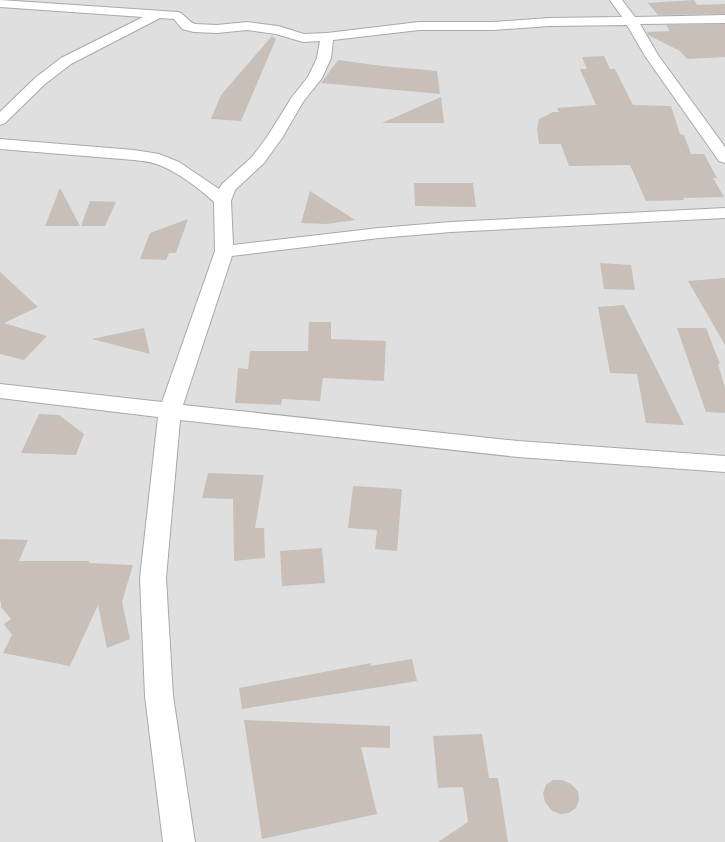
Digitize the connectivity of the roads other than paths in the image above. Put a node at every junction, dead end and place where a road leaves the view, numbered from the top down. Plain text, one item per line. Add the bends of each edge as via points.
1 (616, 0) edge
2 (0, 3) edge
3 (158, 14) junction
4 (631, 20) junction
5 (725, 20) edge
6 (327, 37) junction
7 (0, 120) edge
8 (0, 144) edge
9 (725, 158) edge
10 (222, 201) junction
11 (725, 213) edge
12 (224, 251) junction
13 (0, 391) edge
14 (170, 411) junction
15 (725, 464) edge
16 (179, 842) edge

1 - 4 street
2 - 3 street
3 - 6 street via 178,16 194,28 247,26 278,30 303,38
3 - 7 street via 66,61 40,81
4 - 5 street
4 - 6 street via 419,26
4 - 9 street via 652,56
6 - 10 street via 324,58 315,78 297,100 258,160 228,188
8 - 10 street via 158,159 173,165 208,188
10 - 12 street
11 - 12 street via 451,226
12 - 14 street
13 - 14 street
14 - 15 street via 518,449
14 - 16 street via 153,578 158,696

